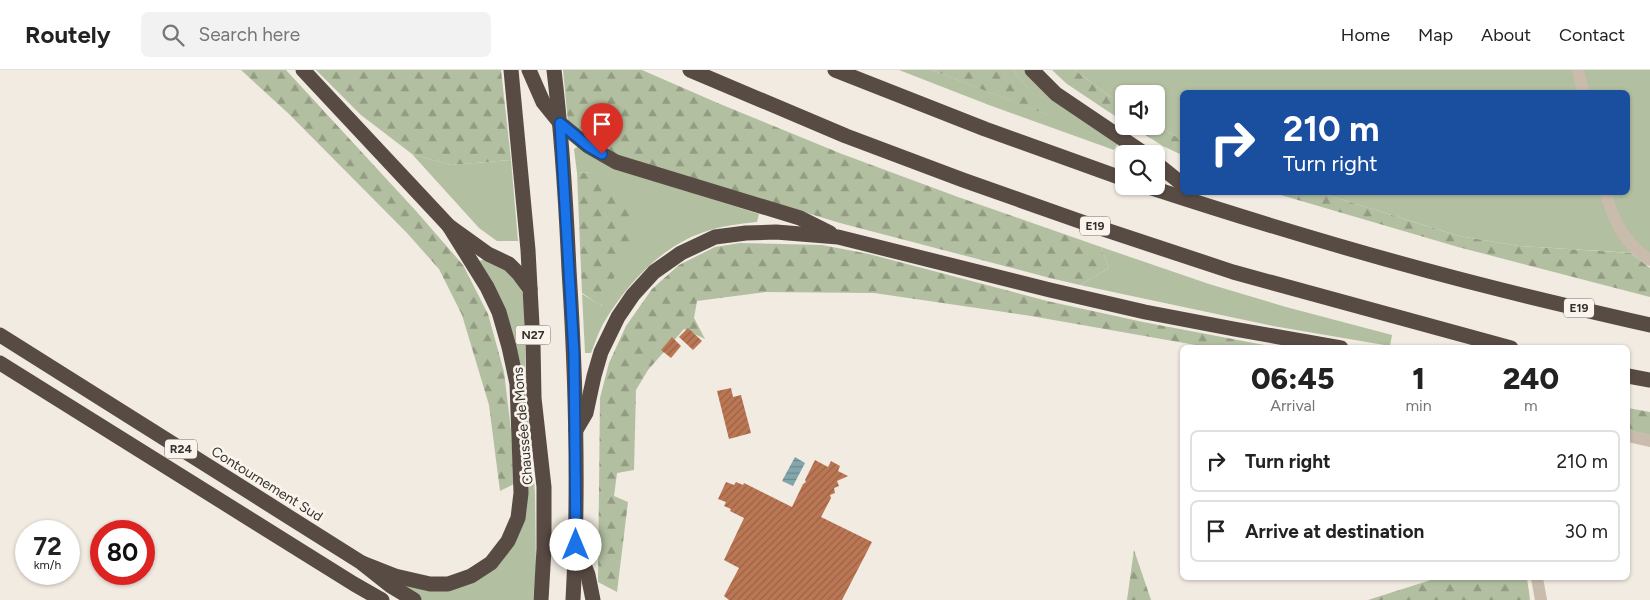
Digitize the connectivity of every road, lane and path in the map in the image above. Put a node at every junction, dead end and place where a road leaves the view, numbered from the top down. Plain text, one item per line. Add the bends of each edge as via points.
1 (302, 70) edge
2 (511, 70) edge
3 (529, 70) edge
4 (554, 70) edge
5 (690, 70) edge
6 (835, 70) edge
7 (1032, 70) edge
8 (1578, 70) edge
9 (1583, 90) edge
10 (560, 123) junction
11 (1132, 145) edge
12 (1165, 170) edge
13 (1115, 176) edge
14 (1180, 182) edge
15 (1165, 192) edge
16 (1196, 195) edge
17 (1606, 195) edge
18 (1210, 207) junction
19 (449, 226) junction
20 (838, 237) junction
21 (1650, 260) edge
22 (531, 290) junction
23 (1650, 325) edge
24 (0, 335) edge
25 (1324, 345) edge
26 (1500, 345) edge
27 (0, 363) edge
28 (1630, 376) edge
29 (1650, 380) edge
30 (576, 430) junction
31 (1630, 436) edge
32 (1650, 441) edge
33 (576, 545) junction
34 (362, 563) junction
35 (1537, 580) edge
36 (382, 600) edge
37 (414, 600) edge
38 (541, 600) edge
39 (573, 600) edge
40 (593, 600) edge
41 (1541, 600) edge

1 - 19 highway
2 - 22 highway, Chaussée de Mons / N27
3 - 10 highway via 543,102
4 - 10 highway
5 - 26 highway, E19 via 846,136 1091,225 1233,272
6 - 13 highway via 984,129
7 - 11 highway via 1056,94
8 - 9 street
10 - 20 highway via 588,146 616,162 800,218
10 - 30 highway
12 - 14 highway
15 - 18 highway, E19
16 - 18 highway
17 - 21 street via 1618,226 1639,252
18 - 23 highway, E19 via 1507,292
19 - 22 highway via 488,254 509,264
19 - 34 highway via 487,287 499,312 509,347 517,384 521,493 518,518 508,541 490,563 470,576 448,584 430,584 395,576
20 - 25 highway via 1145,312
20 - 30 highway via 746,232 715,237 681,253 654,272 632,295 618,317 596,368 586,413
22 - 38 highway, Chaussée de Mons / N27 via 534,398 544,487
24 - 34 highway, Contournement Sud / R24
27 - 36 highway, R24
28 - 29 highway
30 - 33 highway
31 - 32 street
33 - 39 highway
33 - 40 highway via 588,575
34 - 37 highway, Contournement Sud / R24
35 - 41 street

